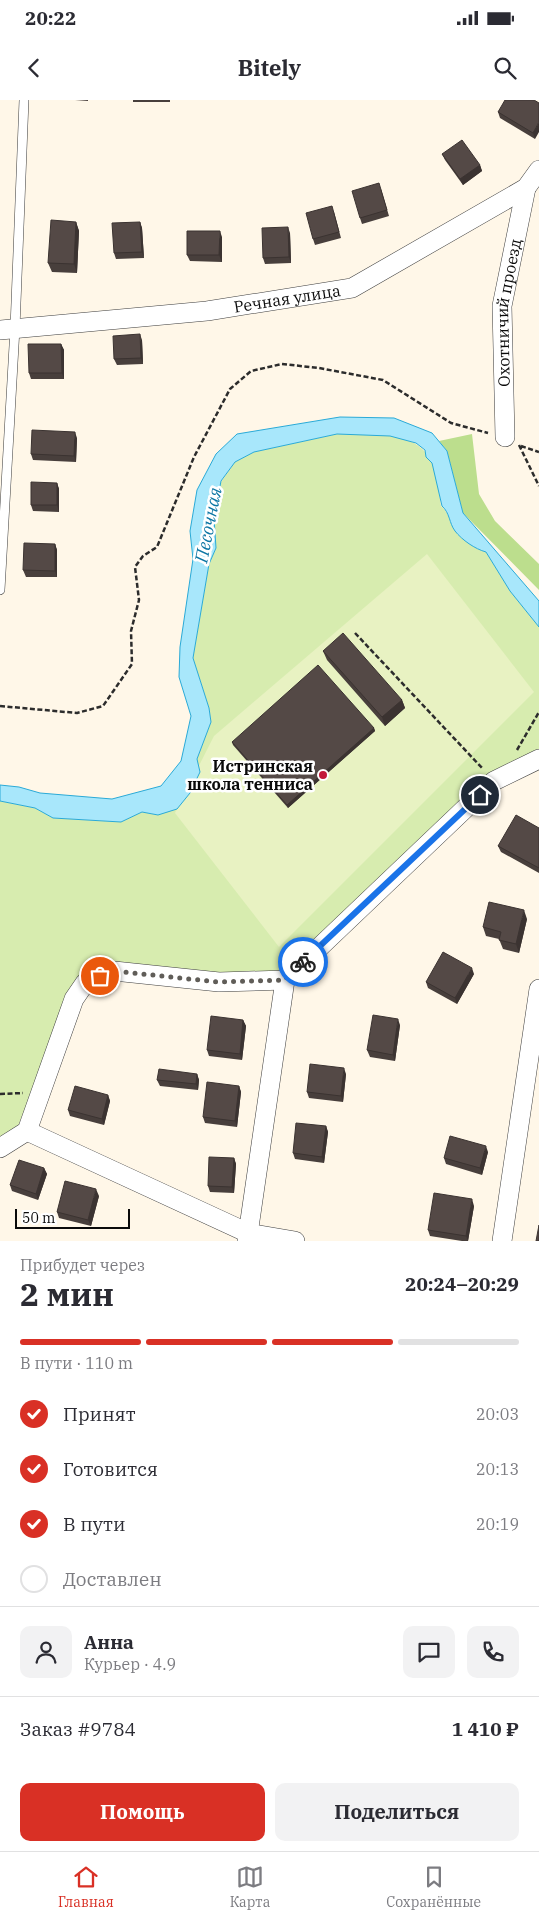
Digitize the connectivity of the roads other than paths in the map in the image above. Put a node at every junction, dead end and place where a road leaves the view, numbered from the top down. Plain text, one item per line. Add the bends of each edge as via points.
1 (24, 100) edge
2 (539, 170) edge
3 (526, 188) junction
4 (7, 329) edge
5 (513, 442) road end
6 (0, 590) edge
7 (539, 759) edge
8 (284, 980) junction
9 (539, 989) edge
10 (27, 1131) junction
11 (0, 1148) edge
12 (248, 1237) edge
13 (295, 1241) edge
14 (502, 1241) edge

1 - 4 lane
2 - 3 street, Речная улица
3 - 4 street, Речная улица via 352,288 207,311
3 - 5 street, Охотничий проезд via 502,306
4 - 6 lane
7 - 8 street via 494,782
8 - 10 street via 218,982 114,971 85,983 74,998
8 - 12 street
9 - 14 street
10 - 11 street
10 - 12 street
12 - 13 street

